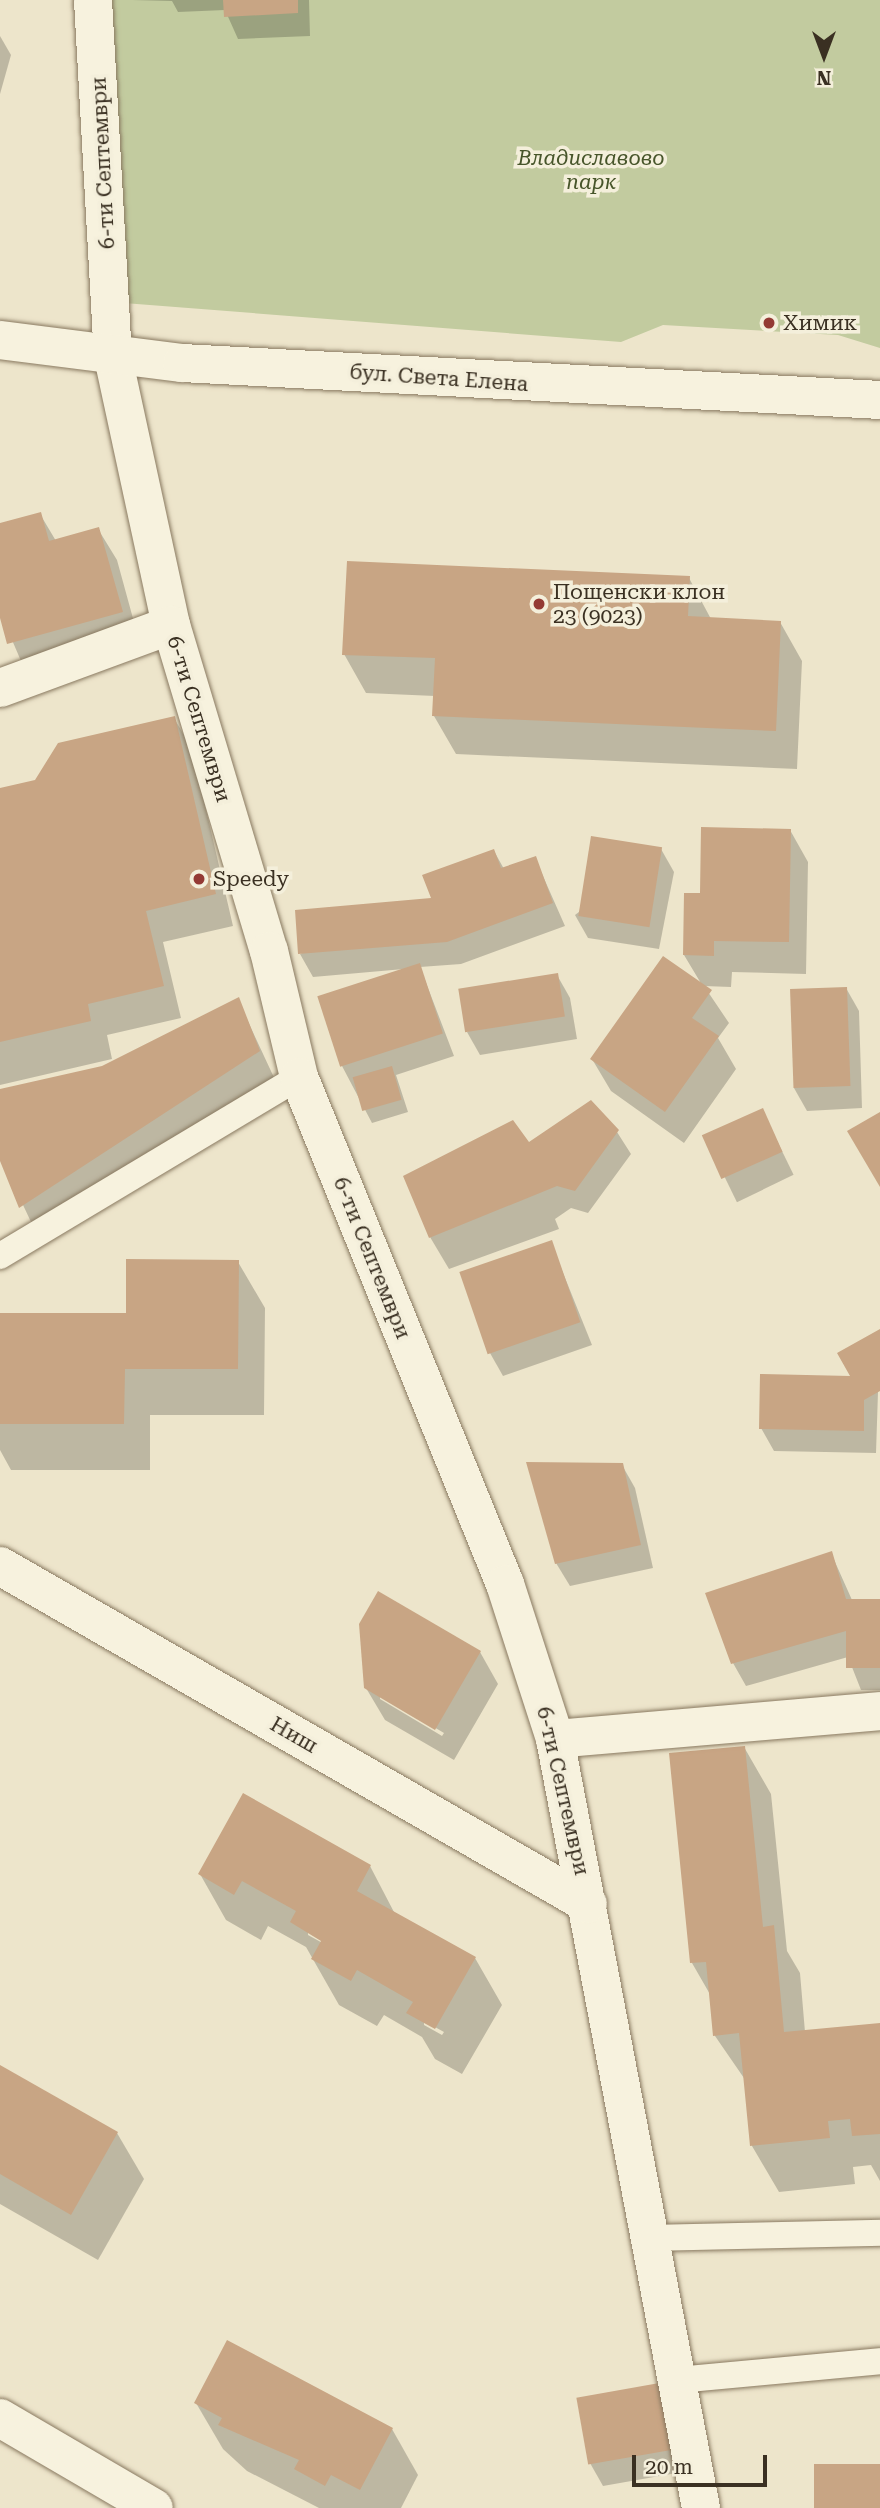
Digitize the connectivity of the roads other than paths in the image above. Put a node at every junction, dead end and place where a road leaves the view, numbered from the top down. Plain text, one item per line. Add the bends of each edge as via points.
1 (93, 0) edge
2 (0, 340) edge
3 (113, 357) junction
4 (880, 400) edge
5 (171, 625) junction
6 (0, 688) edge
7 (299, 1077) junction
8 (0, 1256) edge
9 (0, 1566) edge
10 (880, 1711) edge
11 (555, 1739) junction
12 (589, 1904) junction
13 (880, 2233) edge
14 (651, 2238) junction
15 (880, 2361) edge
16 (677, 2380) junction
17 (0, 2418) edge
18 (154, 2508) edge
19 (701, 2508) edge

1 - 3 street, 6-ти Септември
2 - 3 street, бул. Света Елена
3 - 4 street, бул. Света Елена
3 - 5 street, 6-ти Септември
5 - 6 street
5 - 7 street, 6-ти Септември via 269,951
7 - 8 lane
7 - 11 street, 6-ти Септември via 505,1584
9 - 12 street, Ниш
10 - 11 street
11 - 12 street, 6-ти Септември
12 - 14 street, 6-ти Септември
13 - 14 lane
14 - 16 street, 6-ти Септември
15 - 16 lane
16 - 19 street, 6-ти Септември
17 - 18 street

